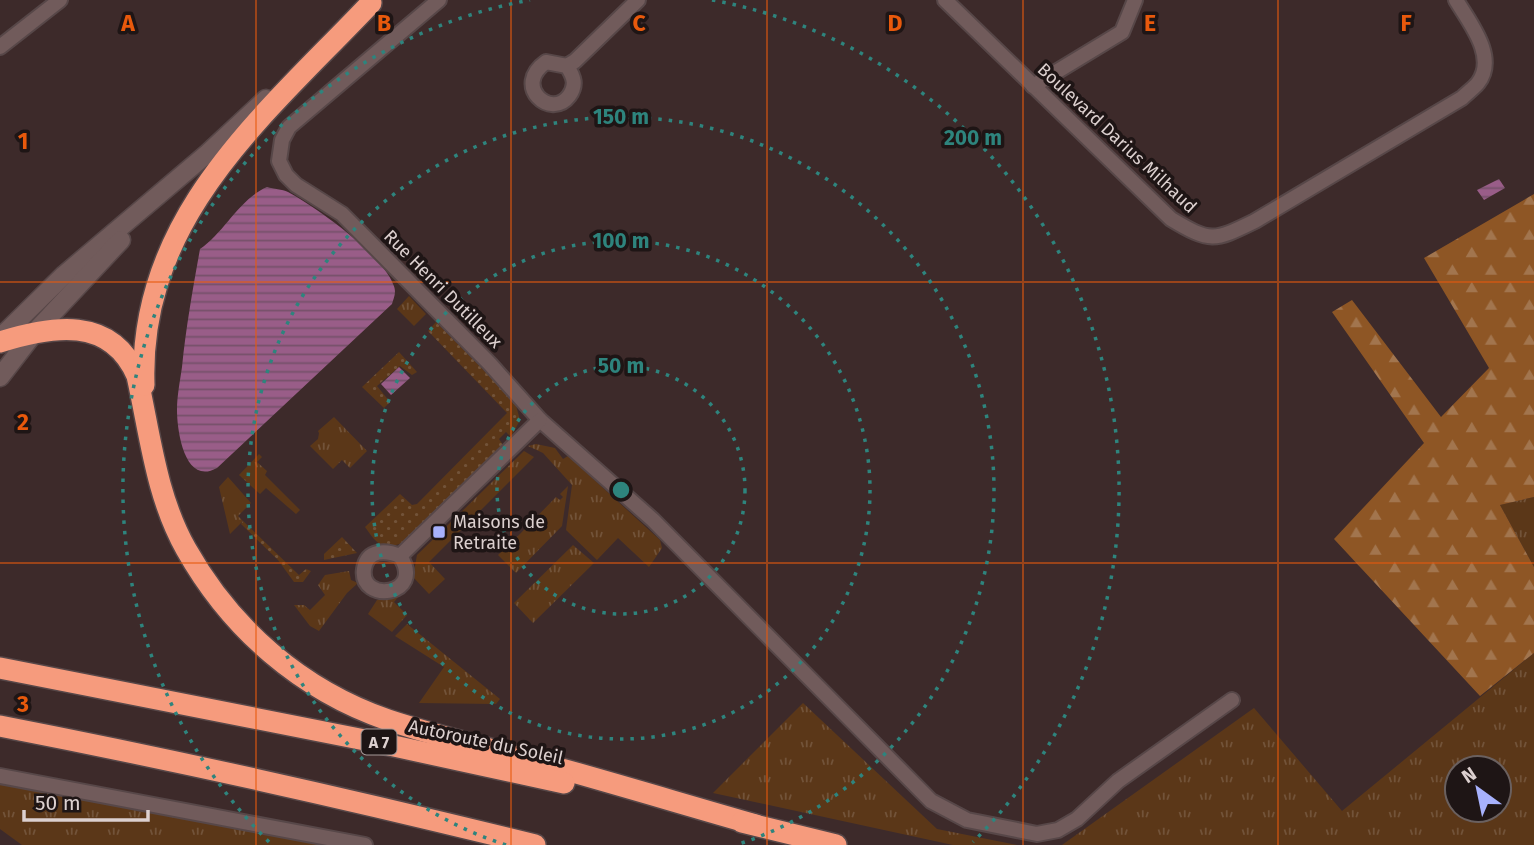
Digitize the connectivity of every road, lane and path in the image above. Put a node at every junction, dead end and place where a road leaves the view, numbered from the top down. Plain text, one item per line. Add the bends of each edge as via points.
1 (60, 0) edge
2 (439, 0) edge
3 (638, 0) edge
4 (945, 0) edge
5 (1135, 0) edge
6 (1456, 0) edge
7 (372, 2) edge
8 (0, 47) edge
9 (567, 66) dead end
10 (1033, 86) junction
11 (208, 153) junction
12 (64, 275) junction
13 (0, 320) edge
14 (33, 334) junction
15 (0, 340) edge
16 (0, 377) edge
17 (145, 412) junction
18 (540, 420) junction
19 (400, 556) dead end
20 (0, 668) edge
21 (1232, 700) dead end
22 (0, 726) edge
23 (0, 776) edge
24 (756, 825) junction
25 (365, 845) edge
26 (535, 845) edge
27 (836, 845) edge

1 - 8 street
2 - 18 street, Rue Henri Dutilleux via 289,127 278,160 296,185 342,214
3 - 9 street
4 - 10 street, Boulevard Darius Milhaud
5 - 10 street via 1122,32
6 - 10 street, Boulevard Darius Milhaud via 1479,39 1486,62 1480,81 1462,98 1220,238 1195,234 1171,219
7 - 11 main road
7 - 17 highway via 243,138 189,209 166,257 146,336
11 - 12 main road
11 - 14 main road
12 - 13 main road
12 - 15 main road
14 - 15 highway
14 - 16 main road
14 - 17 highway via 77,328 108,340 132,363
17 - 24 highway via 152,458 185,547 215,595 286,667 326,692 387,719
18 - 19 street
18 - 21 street, Rue Henri Dutilleux via 653,520 931,801 967,820 1037,834 1058,830
20 - 24 highway, Autoroute du Soleil / A 7 via 380,743
22 - 26 highway via 150,755
23 - 25 street
24 - 27 highway, Autoroute du Soleil / A 7

